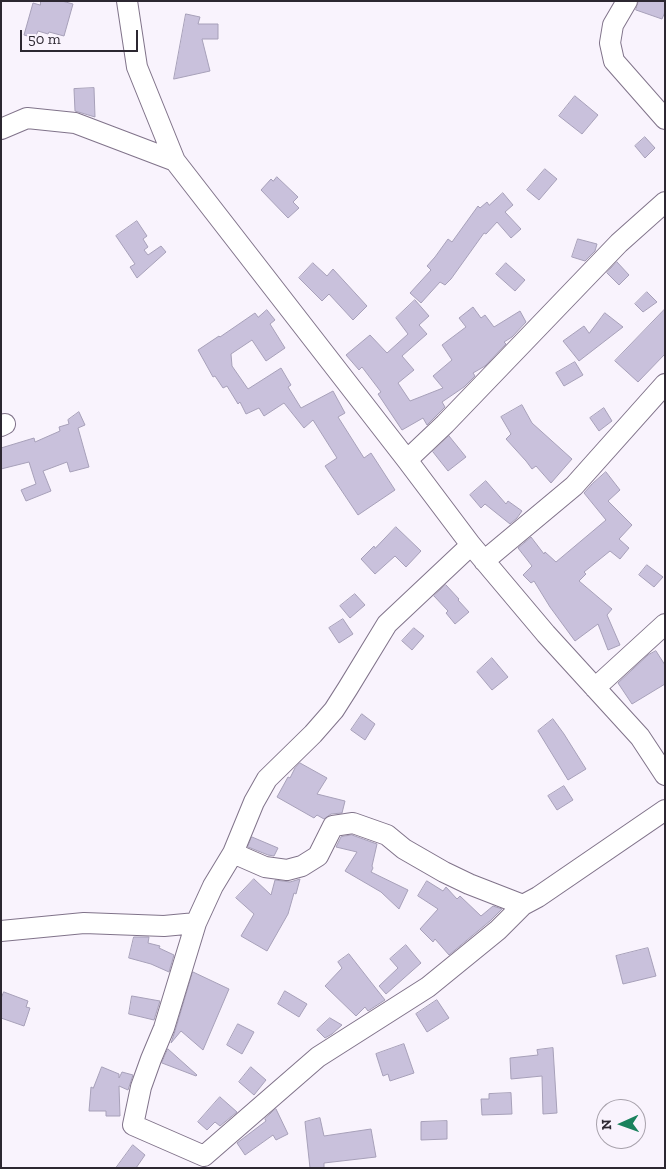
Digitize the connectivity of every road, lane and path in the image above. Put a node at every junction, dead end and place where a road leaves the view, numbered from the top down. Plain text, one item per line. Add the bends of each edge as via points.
1 (127, 1) edge
2 (627, 1) edge
3 (665, 119) edge
4 (1, 129) edge
5 (175, 161) junction
6 (665, 202) edge
7 (665, 384) edge
8 (407, 460) junction
9 (471, 545) junction
10 (484, 560) junction
11 (665, 624) edge
12 (595, 688) junction
13 (665, 775) edge
14 (665, 810) edge
15 (233, 852) junction
16 (523, 905) junction
17 (196, 923) junction
18 (4, 935) edge

1 - 5 street via 137,66
2 - 3 street via 613,25 610,43 614,61
4 - 5 street via 27,118 75,123
5 - 8 street
6 - 8 street via 619,243
7 - 10 street via 574,486
8 - 9 street
9 - 10 street
9 - 15 street via 387,624 334,710 267,779
10 - 12 street
11 - 12 street
12 - 13 street via 640,737
14 - 16 street
15 - 16 street via 265,867 287,870 302,866 318,856 333,826 353,823 387,835 444,872
15 - 17 street
16 - 17 street via 498,930 428,987 318,1057 204,1156 133,1125 141,1087 164,1028
17 - 18 street via 164,926 84,923

